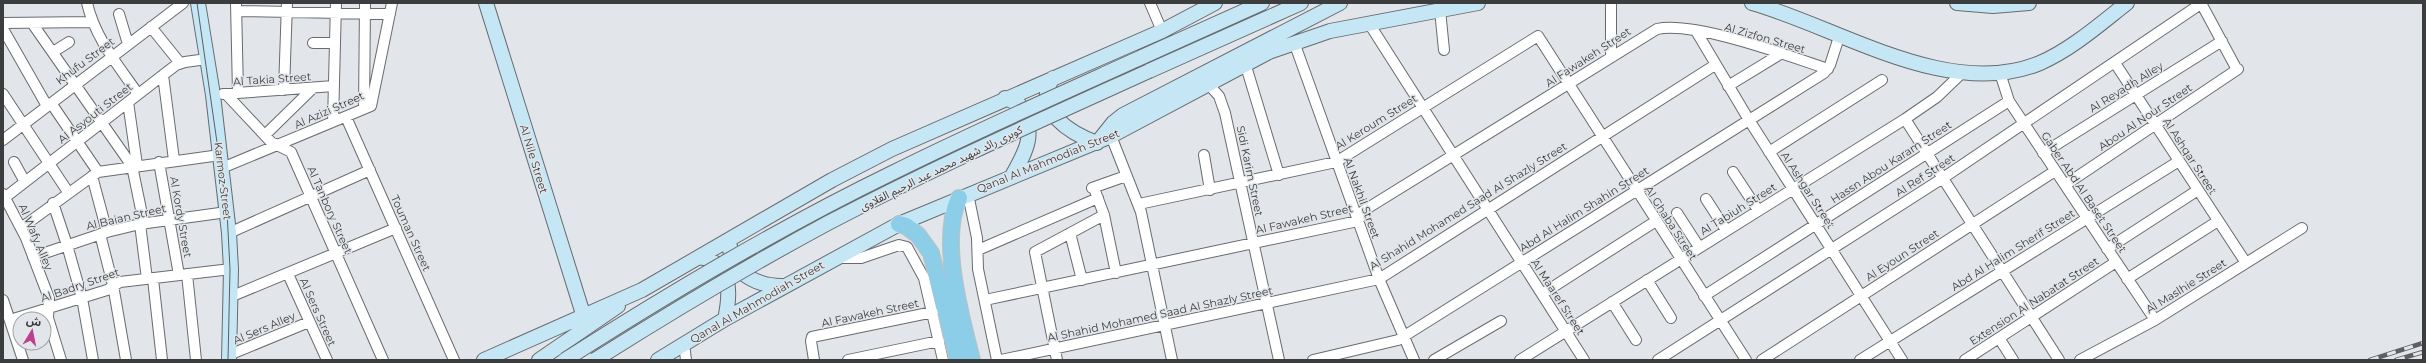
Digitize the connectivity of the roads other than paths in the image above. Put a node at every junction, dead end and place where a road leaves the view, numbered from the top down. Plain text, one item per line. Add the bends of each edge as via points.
1 (87, 3) edge
2 (183, 3) edge
3 (198, 3) edge
4 (392, 3) edge
5 (486, 3) edge
6 (1150, 3) edge
7 (1215, 3) edge
8 (1262, 3) edge
9 (1301, 3) edge
10 (1340, 3) edge
11 (1478, 3) edge
12 (1612, 3) edge
13 (1752, 3) edge
14 (1956, 3) edge
15 (2029, 3) edge
16 (2127, 3) edge
17 (2202, 3) edge
18 (236, 7) edge
19 (262, 8) edge
20 (287, 8) edge
21 (336, 8) edge
22 (365, 8) edge
23 (1440, 10) junction
24 (119, 14) dead end
25 (390, 14) junction
26 (92, 22) junction
27 (3, 23) edge
28 (32, 23) junction
29 (1370, 25) junction
30 (152, 27) junction
31 (3, 29) edge
32 (1162, 31) junction
33 (1696, 31) junction
34 (1540, 36) joint
35 (1839, 37) junction
36 (2222, 41) junction
37 (69, 42) dead end
38 (1294, 42) junction
39 (313, 43) dead end
40 (335, 43) junction
41 (128, 44) junction
42 (1444, 50) dead end
43 (53, 52) junction
44 (1782, 53) junction
45 (112, 56) junction
46 (1611, 57) junction
47 (207, 60) junction
48 (180, 63) junction
49 (1245, 63) junction
50 (2115, 63) junction
51 (1715, 65) junction
52 (1828, 69) junction
53 (1963, 72) junction
54 (2000, 73) junction
55 (163, 75) junction
56 (1053, 78) junction
57 (1882, 80) dead end
58 (76, 84) junction
59 (1209, 85) junction
60 (1568, 85) junction
61 (334, 86) junction
62 (1728, 86) junction
63 (313, 88) junction
64 (284, 90) junction
65 (238, 93) junction
66 (3, 94) edge
67 (138, 94) junction
68 (219, 94) junction
69 (2136, 95) junction
70 (1005, 98) junction
71 (2010, 101) junction
72 (128, 102) junction
73 (49, 104) junction
74 (1423, 107) junction
75 (364, 109) junction
76 (346, 117) junction
77 (1905, 119) junction
78 (1749, 120) junction
79 (102, 122) junction
80 (333, 122) junction
81 (23, 124) junction
82 (2024, 124) junction
83 (2155, 125) junction
84 (265, 135) junction
85 (1111, 136) junction
86 (1602, 137) junction
87 (3, 140) edge
88 (77, 141) junction
89 (1097, 143) junction
90 (278, 146) junction
91 (1769, 152) junction
92 (1926, 153) junction
93 (2043, 153) junction
94 (1204, 155) dead end
95 (1455, 156) junction
96 (174, 160) junction
97 (221, 161) junction
98 (2179, 161) junction
99 (14, 162) dead end
100 (159, 162) junction
101 (1336, 162) junction
102 (49, 163) junction
103 (134, 165) junction
104 (370, 170) junction
105 (2055, 171) junction
106 (1733, 172) dead end
107 (95, 174) junction
108 (1279, 175) junction
109 (1012, 176) junction
110 (1126, 176) junction
111 (1943, 178) junction
112 (25, 182) junction
113 (1241, 183) junction
114 (2065, 185) junction
115 (1793, 189) junction
116 (1210, 190) junction
117 (2198, 190) junction
118 (1095, 191) junction
119 (1636, 191) junction
120 (68, 192) junction
121 (964, 196) junction
122 (4, 197) edge
123 (311, 197) junction
124 (1706, 200) dead end
125 (53, 204) junction
126 (1139, 204) junction
127 (1488, 210) junction
128 (1758, 210) junction
129 (227, 212) junction
130 (1677, 213) dead end
131 (1104, 215) junction
132 (2087, 218) junction
133 (170, 220) junction
134 (1358, 221) junction
135 (1656, 221) junction
136 (2218, 221) junction
137 (142, 224) junction
138 (899, 224) junction
139 (1816, 224) junction
140 (1972, 224) junction
141 (21, 228) junction
142 (396, 228) junction
143 (2302, 228) dead end
144 (1726, 230) junction
145 (104, 233) junction
146 (229, 233) junction
147 (1070, 233) junction
148 (731, 238) junction
149 (1254, 243) junction
150 (67, 245) junction
151 (1699, 247) junction
152 (1831, 249) junction
153 (2107, 249) junction
154 (978, 250) junction
155 (336, 254) junction
156 (699, 256) junction
157 (33, 257) junction
158 (835, 258) junction
159 (1680, 259) junction
160 (2116, 262) junction
161 (1522, 263) junction
162 (2246, 263) junction
163 (1151, 265) junction
164 (231, 269) junction
165 (2002, 270) junction
166 (1116, 273) junction
167 (288, 274) junction
168 (183, 275) junction
169 (150, 279) junction
170 (1379, 279) junction
171 (2127, 279) junction
172 (1082, 280) junction
173 (1647, 280) junction
174 (113, 285) junction
175 (782, 286) junction
176 (1042, 288) junction
177 (642, 290) junction
178 (1542, 294) junction
179 (1704, 296) junction
180 (1861, 296) junction
181 (230, 297) junction
182 (82, 298) junction
183 (3, 300) edge
184 (984, 300) junction
185 (1612, 302) junction
186 (945, 304) junction
187 (1267, 304) junction
188 (48, 309) junction
189 (583, 314) junction
190 (2032, 317) junction
191 (1671, 318) dead end
192 (724, 319) junction
193 (10, 320) junction
194 (2155, 320) junction
195 (1501, 321) dead end
196 (1720, 321) junction
197 (309, 322) junction
198 (1164, 325) junction
199 (1565, 331) junction
200 (1404, 336) junction
201 (1999, 338) junction
202 (1636, 340) dead end
203 (939, 341) junction
204 (1890, 341) junction
205 (684, 344) junction
206 (1055, 349) junction
207 (229, 358) edge
208 (1330, 358) edge
209 (1967, 359) edge
210 (23, 360) edge
211 (61, 360) edge
212 (93, 360) edge
213 (126, 360) edge
214 (162, 360) edge
215 (196, 360) edge
216 (327, 360) edge
217 (383, 360) edge
218 (454, 360) edge
219 (484, 360) edge
220 (539, 360) edge
221 (565, 360) edge
222 (595, 360) edge
223 (658, 360) edge
224 (686, 360) edge
225 (814, 360) edge
226 (848, 360) edge
227 (943, 360) edge
228 (958, 360) edge
229 (972, 360) edge
230 (997, 360) edge
231 (1001, 360) edge
232 (1057, 360) edge
233 (1172, 360) edge
234 (1279, 360) edge
235 (1313, 360) edge
236 (1414, 360) edge
237 (1434, 360) edge
238 (1520, 360) edge
239 (1584, 360) edge
240 (1658, 360) edge
241 (1746, 360) edge
242 (1762, 360) edge
243 (1860, 360) edge
244 (1902, 360) edge
245 (2013, 360) edge
246 (2059, 360) edge
247 (2080, 360) edge

1 - 26 street
2 - 30 street, Khufu Street
3 - 47 street, Karmoz Street
4 - 25 street, Al Azizi Street
5 - 189 street, Al Nile Street
6 - 32 street
7 - 32 street
8 - 221 street, كوبرى رائد شهيد محمد عبد الرحيم القلاوى, bridge via 967,136 830,204 757,243
9 - 222 street, كوبرى رائد شهيد محمد عبد الرحيم القلاوى, bridge via 979,149 829,223 771,254
10 - 89 street via 1123,115
11 - 23 street, Qanal Al Mahmodiah Street
12 - 46 street
13 - 35 street via 1781,12
14 - 15 street via 1993,6
16 - 54 street via 2057,54 2039,63
17 - 36 street
17 - 50 street, Al Ref Street
18 - 19 street
18 - 65 street
19 - 20 street
20 - 21 street
20 - 64 street
21 - 22 street
21 - 40 street
22 - 25 street
22 - 75 street
23 - 29 street, Qanal Al Mahmodiah Street
23 - 42 street
24 - 41 street
25 - 75 street, Al Azizi Street via 373,103
26 - 28 street
26 - 45 street
27 - 28 street
28 - 43 street
29 - 38 street, Qanal Al Mahmodiah Street
29 - 74 street, Al Maaref Street
30 - 41 street, Khufu Street
30 - 48 street
31 - 73 street
32 - 56 street
33 - 44 street, Al Zizfon Street
33 - 46 street, Al Fawakeh Street via 1672,27 1657,29
33 - 51 street, Al Ashgar Street
34 - 60 street, Al Ghaba Street
34 - 74 street, Al Keroum Street via 1534,37
35 - 52 street
35 - 53 street via 1900,58
36 - 69 street, Al Reyadh Alley
36 - 83 street, Abou Al Nour Street via 2236,67
37 - 43 street
38 - 49 street, Qanal Al Mahmodiah Street
38 - 101 street, Al Nakhil Street
39 - 40 street
40 - 61 street
41 - 45 street, Khufu Street
43 - 58 street
44 - 52 street, Al Zizfon Street
44 - 62 street
45 - 58 street, Khufu Street
45 - 67 street
46 - 60 street, Al Fawakeh Street
47 - 48 street, Al Asyouti Street
47 - 68 street, Karmoz Street
48 - 55 street, Al Asyouti Street
49 - 59 street, Qanal Al Mahmodiah Street
49 - 108 street
50 - 69 street, Al Ashqar Street
50 - 82 street, Al Ref Street
51 - 62 street, Al Ashgar Street
51 - 86 street, Al Shahid Mohamed Saad Al Shazly Street
52 - 78 street, Abd Al Halim Shahin Street
53 - 54 street
53 - 77 street, Al Tabiuh Street via 1937,98
54 - 71 street, Gaber Abd Al Baset Street
55 - 67 street, Al Asyouti Street
55 - 96 street, Al Kordy Street
56 - 70 street
56 - 89 street via 1048,87 1047,97 1057,120 1071,132
57 - 91 street
58 - 73 street, Khufu Street
58 - 79 street
59 - 85 street, Qanal Al Mahmodiah Street
59 - 113 street, Sidi Karim Street via 1219,96 1224,108
60 - 86 street, Al Ghaba Street
60 - 95 street, Al Fawakeh Street
61 - 63 street, Al Takia Street
61 - 80 street
62 - 78 street, Al Ashgar Street
63 - 64 street, Al Takia Street
63 - 84 street
64 - 65 street, Al Takia Street
65 - 68 street, Al Takia Street
66 - 81 street
67 - 72 street, Al Asyouti Street
68 - 84 street, Al Tanbory Street
68 - 97 street, Karmoz Street
69 - 83 street, Al Ashqar Street
69 - 93 street, Al Reyadh Alley
70 - 109 street via 1019,104 1030,129 1026,150
70 - 148 street via 892,149
71 - 82 street, Gaber Abd Al Baset Street
71 - 92 street, Hassn Abou Karam Street
72 - 79 street, Al Asyouti Street
72 - 103 street
73 - 81 street, Khufu Street
73 - 88 street
74 - 95 street, Al Maaref Street
74 - 101 street, Al Keroum Street
75 - 76 street, Al Azizi Street
76 - 80 street, Al Azizi Street
76 - 104 street, Touman Street
77 - 92 street
77 - 115 street, Al Tabiuh Street
78 - 91 street, Al Ashgar Street
78 - 119 street, Abd Al Halim Shahin Street
79 - 88 street, Al Asyouti Street
79 - 103 street
80 - 90 street, Al Azizi Street
81 - 87 street, Khufu Street
81 - 102 street
82 - 93 street, Gaber Abd Al Baset Street
82 - 111 street, Al Ref Street
83 - 98 street, Al Ashqar Street
83 - 114 street, Abou Al Nour Street
84 - 90 street, Al Tanbory Street
85 - 89 street, Qanal Al Mahmodiah Street
85 - 110 street
86 - 119 street, Al Ghaba Street
86 - 127 street, Al Shahid Mohamed Saad Al Shazly Street
88 - 102 street, Al Asyouti Street
88 - 107 street
89 - 109 street, Qanal Al Mahmodiah Street
90 - 97 street, Al Azizi Street
90 - 123 street, Al Tanbory Street via 291,152
91 - 115 street, Al Ashgar Street
92 - 111 street
92 - 139 street, Hassn Abou Karam Street
93 - 105 street, Gaber Abd Al Baset Street
94 - 116 street
95 - 127 street, Al Maaref Street
95 - 134 street, Al Fawakeh Street via 1363,212
96 - 97 street, Al Azizi Street
96 - 100 street, Al Azizi Street
97 - 129 street, Karmoz Street
98 - 117 street, Al Ashqar Street
98 - 132 street, Abd Al Halim Sherif Street
99 - 112 street
100 - 103 street, Al Azizi Street
100 - 133 street, Al Kordy Street
101 - 108 street, Al Keroum Street
101 - 134 street, Al Nakhil Street
102 - 112 street, Al Asyouti Street
102 - 120 street
103 - 107 street, Al Azizi Street
103 - 137 street
104 - 123 street
104 - 142 street, Touman Street
105 - 114 street, Gaber Abd Al Baset Street
105 - 140 street, Al Eyoun Street
106 - 128 street
107 - 120 street
107 - 145 street
108 - 113 street, Al Keroum Street
109 - 121 street, Qanal Al Mahmodiah Street
110 - 118 street
110 - 126 street
111 - 140 street
111 - 152 street, Al Ref Street
112 - 122 street, Al Asyouti Street
113 - 116 street, Al Keroum Street
113 - 149 street, Sidi Karim Street
114 - 132 street, Gaber Abd Al Baset Street
115 - 128 street, Al Tabiuh Street
115 - 139 street, Al Ashgar Street
116 - 126 street, Al Keroum Street
117 - 136 street, Al Ashqar Street
117 - 153 street
118 - 131 street
118 - 154 street
119 - 135 street, Al Ghaba Street
119 - 161 street, Abd Al Halim Shahin Street
120 - 125 street
121 - 138 street, Qanal Al Mahmodiah Street
121 - 154 street
121 - 186 main road via 952,213
122 - 141 street, Al Wafy Alley
123 - 146 street
123 - 155 street, Al Tanbory Street
124 - 144 street
125 - 141 street
125 - 150 street
126 - 163 street
127 - 161 street, Al Maaref Street
127 - 170 street, Al Shahid Mohamed Saad Al Shazly Street
128 - 144 street, Al Tabiuh Street
129 - 133 street, Al Baian Street
129 - 146 street, Karmoz Street
130 - 151 street
131 - 147 street
131 - 166 street
132 - 153 street, Gaber Abd Al Baset Street
132 - 165 street, Abd Al Halim Sherif Street
133 - 137 street, Al Baian Street
133 - 168 street, Al Kordy Street
134 - 149 street, Al Fawakeh Street
134 - 170 street, Al Nakhil Street
135 - 159 street, Al Ghaba Street
135 - 178 street
136 - 162 street, Al Ashqar Street
136 - 171 street
137 - 145 street, Al Baian Street
137 - 169 street
138 - 158 street, Qanal Al Mahmodiah Street
138 - 186 main road via 912,230 927,247
139 - 152 street, Al Ashgar Street
139 - 179 street, Hassn Abou Karam Street
140 - 165 street
140 - 180 street, Al Eyoun Street
141 - 157 street, Al Wafy Alley
142 - 155 street
142 - 218 street, Touman Street
143 - 162 street, Al Maslhie Street
144 - 151 street, Al Tabiuh Street
145 - 150 street, Al Baian Street
145 - 174 street
146 - 164 street, Karmoz Street
147 - 172 street
147 - 176 street via 1035,252
148 - 156 street
148 - 175 street via 730,256 742,273 761,284
149 - 163 street, Al Fawakeh Street
149 - 187 street, Sidi Karim Street
150 - 157 street, Al Baian Street
150 - 182 street
151 - 159 street, Al Tabiuh Street
152 - 180 street, Al Ashgar Street
152 - 196 street, Al Ref Street
153 - 160 street, Gaber Abd Al Baset Street
154 - 184 street via 978,269
155 - 167 street
155 - 217 street, Al Tanbory Street
156 - 177 street
156 - 192 street via 717,263 724,274 728,295
157 - 188 street, Al Wafy Alley via 49,298
158 - 175 street, Qanal Al Mahmodiah Street
158 - 186 street via 861,258 899,245 907,247 922,274
159 - 173 street, Al Tabiuh Street
159 - 179 street, Al Ghaba Street
160 - 171 street, Gaber Abd Al Baset Street
160 - 190 street, Extension Al Nabatat Street
161 - 178 street, Al Maaref Street
161 - 200 street, Abd Al Halim Shahin Street
162 - 194 street, Al Maslhie Street
163 - 166 street, Al Fawakeh Street
163 - 198 street
164 - 168 street, Al Badry Street
164 - 181 street, Karmoz Street
165 - 190 street
165 - 204 street, Abd Al Halim Sherif Street
166 - 172 street, Al Fawakeh Street
167 - 181 street
167 - 197 street, Al Sers Street
168 - 169 street, Al Badry Street
168 - 215 street, Al Kordy Street
169 - 174 street, Al Badry Street
169 - 214 street
170 - 187 street, Al Shahid Mohamed Saad Al Shazly Street
170 - 200 street, Al Nakhil Street
171 - 194 street, Gaber Abd Al Baset Street
172 - 176 street, Al Fawakeh Street
173 - 185 street, Al Tabiuh Street
173 - 191 street
174 - 182 street, Al Badry Street
174 - 213 street
175 - 192 street, Qanal Al Mahmodiah Street
176 - 184 street, Al Fawakeh Street
176 - 206 street
177 - 189 street
177 - 220 street
178 - 199 street, Al Maaref Street
179 - 196 street, Al Ghaba Street
180 - 204 street, Al Ashgar Street
180 - 242 street, Al Eyoun Street
181 - 207 street, Karmoz Street
182 - 188 street, Al Badry Street
182 - 212 street
183 - 193 street
184 - 230 street
185 - 199 street, Al Tabiuh Street
185 - 202 street
186 - 203 street
186 - 225 street, Al Fawakeh Street via 812,338
186 - 228 main road
186 - 229 main road
187 - 198 street, Al Shahid Mohamed Saad Al Shazly Street
187 - 234 street, Sidi Karim Street
188 - 193 street, Al Badry Street
188 - 211 street, Al Wafy Alley via 48,318
189 - 219 street
190 - 201 street, Extension Al Nabatat Street
190 - 246 street
192 - 205 street, Qanal Al Mahmodiah Street
193 - 210 street
194 - 247 street, Al Maslhie Street
195 - 237 street
196 - 240 street, Al Ref Street
196 - 241 street, Al Ghaba Street
197 - 207 street, Al Sers Alley
197 - 216 street, Al Sers Street
198 - 206 street, Al Shahid Mohamed Saad Al Shazly Street
198 - 233 street
199 - 238 street, Al Tabiuh Street
199 - 239 street, Al Maaref Street
200 - 208 street, Abd Al Halim Shahin Street via 1391,342
200 - 236 street, Al Nakhil Street
201 - 209 street, Extension Al Nabatat Street
201 - 245 street
203 - 226 street
203 - 227 street
204 - 243 street, Abd Al Halim Sherif Street
204 - 244 street, Al Ashgar Street
205 - 223 street, Qanal Al Mahmodiah Street
205 - 224 street
206 - 231 street, Al Shahid Mohamed Saad Al Shazly Street
206 - 232 street
208 - 235 street, Abd Al Halim Shahin Street

